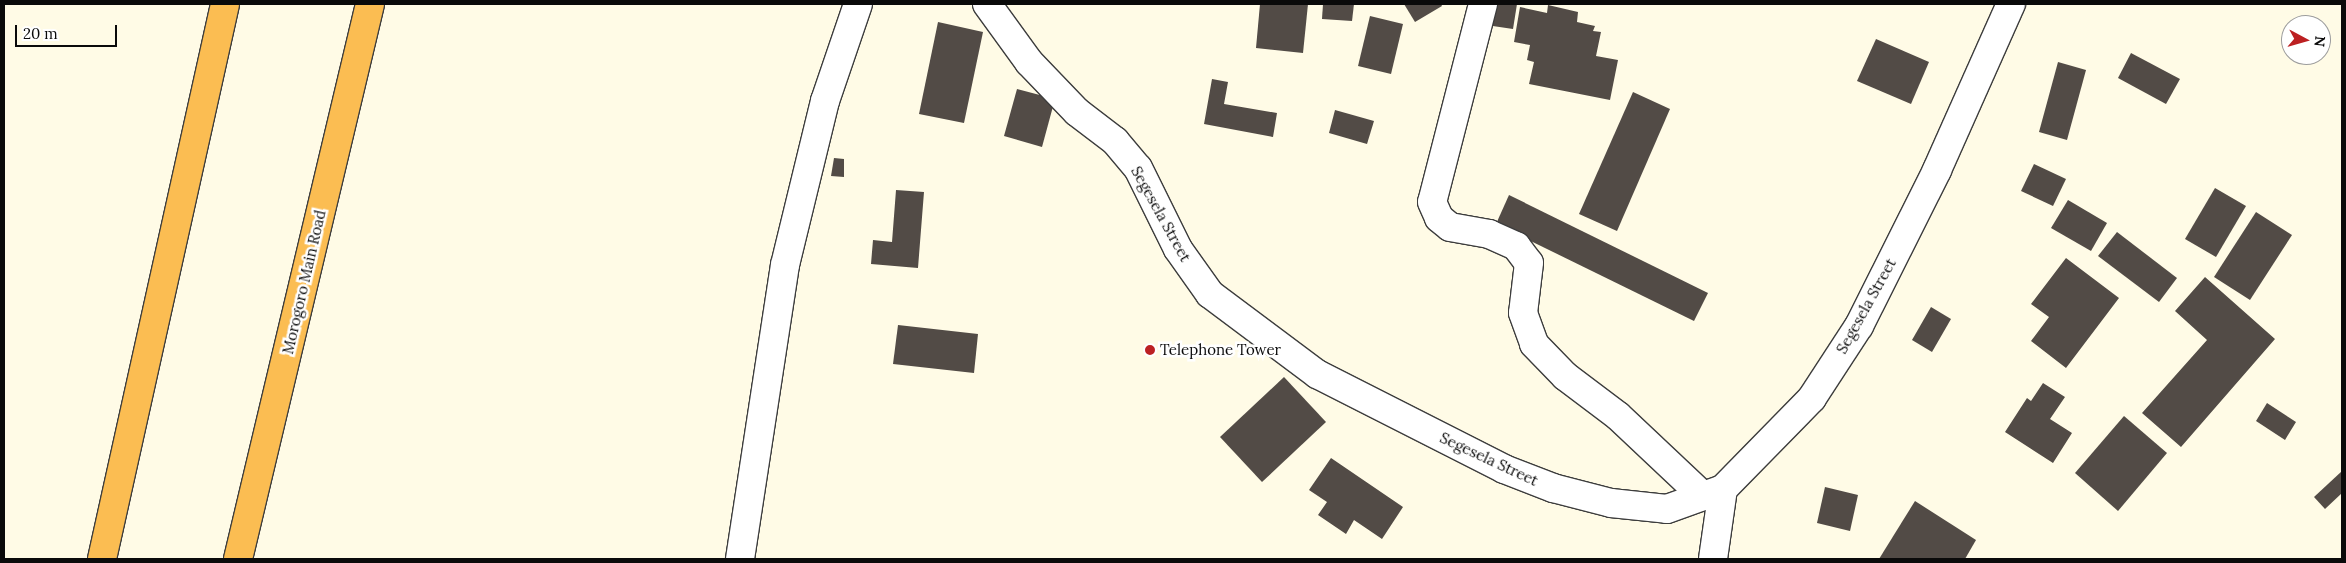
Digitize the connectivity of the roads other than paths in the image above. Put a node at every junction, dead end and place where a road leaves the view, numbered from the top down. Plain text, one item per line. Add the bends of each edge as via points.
1 (225, 4) edge
2 (370, 4) edge
3 (858, 4) edge
4 (987, 4) edge
5 (1483, 4) edge
6 (2011, 4) edge
7 (1713, 492) junction
8 (102, 559) edge
9 (238, 559) edge
10 (740, 559) edge
11 (1713, 559) edge

1 - 8 highway
2 - 9 highway, Morogoro Main Road
3 - 10 street via 826,101 785,265
4 - 7 street, Segesela Street via 1029,62 1076,112 1116,141 1138,168 1178,249 1210,294 1317,374 1504,469 1553,488 1611,503 1667,509
5 - 7 street via 1432,202 1439,218 1450,227 1489,234 1516,246 1529,263 1523,313 1534,344 1565,376
6 - 7 street, Segesela Street via 1937,170 1860,326 1812,398
7 - 11 street

